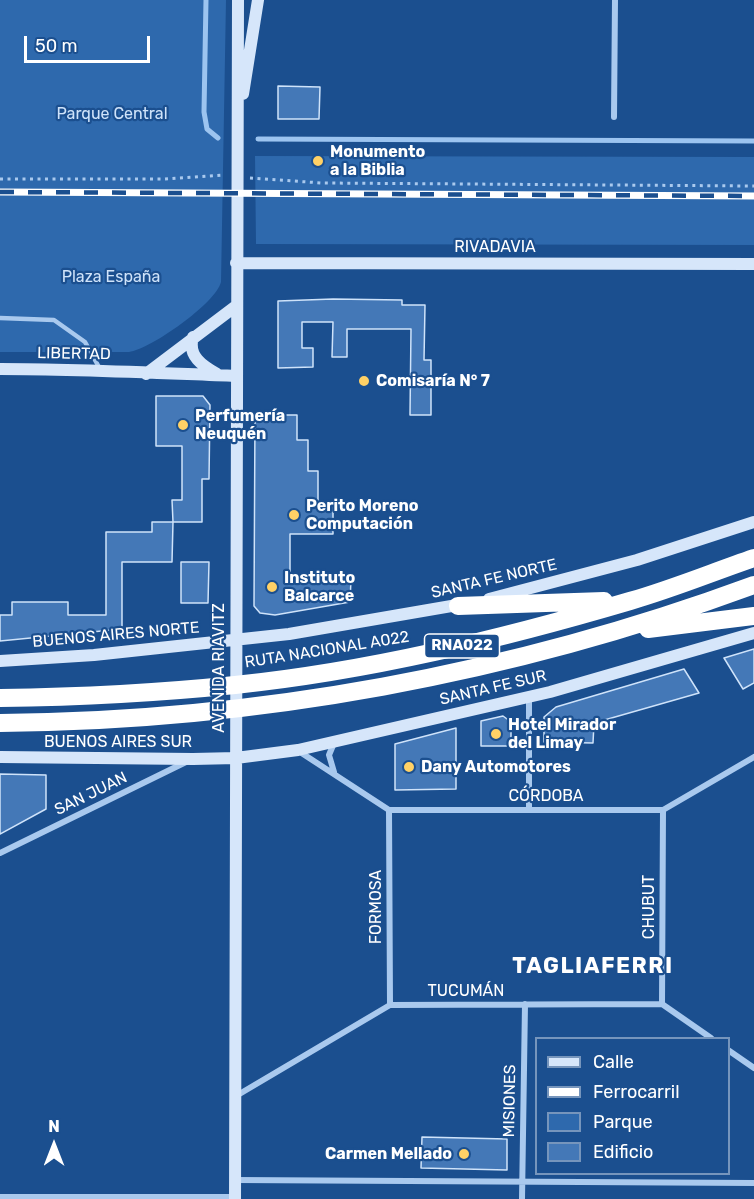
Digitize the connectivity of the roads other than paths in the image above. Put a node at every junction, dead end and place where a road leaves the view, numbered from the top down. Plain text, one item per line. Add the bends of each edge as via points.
1 (238, 0) edge
2 (258, 0) edge
3 (615, 0) edge
4 (614, 117) dead end
5 (237, 136) junction
6 (236, 263) junction
7 (754, 264) edge
8 (236, 306) junction
9 (0, 318) edge
10 (193, 337) junction
11 (0, 369) edge
12 (100, 369) junction
13 (146, 374) junction
14 (219, 375) junction
15 (236, 376) junction
16 (754, 522) edge
17 (754, 558) edge
18 (754, 585) edge
19 (632, 600) junction
20 (458, 606) junction
21 (754, 616) edge
22 (754, 633) edge
23 (605, 634) junction
24 (236, 640) junction
25 (0, 662) edge
26 (236, 685) junction
27 (529, 697) junction
28 (0, 698) edge
29 (236, 708) junction
30 (0, 723) edge
31 (334, 742) junction
32 (298, 750) junction
33 (0, 757) edge
34 (754, 757) edge
35 (236, 758) junction
36 (193, 759) junction
37 (334, 773) junction
38 (389, 810) junction
39 (529, 810) junction
40 (663, 810) junction
41 (0, 852) edge
42 (525, 1004) junction
43 (662, 1004) junction
44 (390, 1005) junction
45 (710, 1037) edge
46 (730, 1051) edge
47 (754, 1068) edge
48 (236, 1096) junction
49 (236, 1180) junction
50 (522, 1182) junction
51 (754, 1183) edge
52 (0, 1197) edge
53 (235, 1198) edge
54 (522, 1199) edge

1 - 5 main road, AVENIDA RIAVITZ
2 - 5 main road, AVENIDA RIAVITZ
3 - 4 street
5 - 6 main road, AVENIDA RIAVITZ
6 - 7 main road, RIVADAVIA
6 - 8 main road, AVENIDA RIAVITZ
8 - 10 main road
8 - 15 main road, AVENIDA RIAVITZ
9 - 12 lane via 54,320 85,342
10 - 13 main road
10 - 14 main road via 195,358
11 - 12 main road, LIBERTAD
12 - 13 main road, LIBERTAD
13 - 14 main road, LIBERTAD
14 - 15 main road, LIBERTAD
15 - 24 main road, AVENIDA RIAVITZ
16 - 20 main road, SANTA FE NORTE via 579,576
17 - 19 highway, RUTA NACIONAL A022 / RNA022
18 - 23 highway, RNA022
19 - 20 highway
19 - 26 highway, RUTA NACIONAL A022 / RNA022 via 458,647
20 - 24 main road, SANTA FE NORTE via 344,627
21 - 23 highway
22 - 27 main road, SANTA FE SUR
23 - 29 highway, RNA022 via 432,677
24 - 25 main road, BUENOS AIRES NORTE
24 - 26 main road, AVENIDA RIAVITZ
26 - 28 highway, RUTA NACIONAL A022 / RNA022
26 - 29 main road, AVENIDA RIAVITZ
27 - 31 main road, SANTA FE SUR
27 - 39 street
29 - 30 highway, RNA022 via 100,720
29 - 35 main road, AVENIDA RIAVITZ
31 - 32 main road, SANTA FE SUR
31 - 37 street via 329,755
32 - 35 main road, SANTA FE SUR
32 - 37 street
33 - 36 main road, BUENOS AIRES SUR
34 - 40 street
35 - 36 main road, BUENOS AIRES SUR
35 - 48 main road, AVENIDA RIAVITZ
36 - 41 street, SAN JUAN
37 - 38 street
38 - 39 street, CÓRDOBA
38 - 44 street, FORMOSA
39 - 40 street, CÓRDOBA
40 - 43 street, CHUBUT
42 - 43 street, TUCUMÁN
42 - 44 street, TUCUMÁN
42 - 50 street, MISIONES
43 - 45 street
44 - 48 street
46 - 47 street
48 - 49 main road, AVENIDA RIAVITZ
49 - 50 street
49 - 53 main road, AVENIDA RIAVITZ
50 - 51 street
50 - 54 street, MISIONES
52 - 53 street

